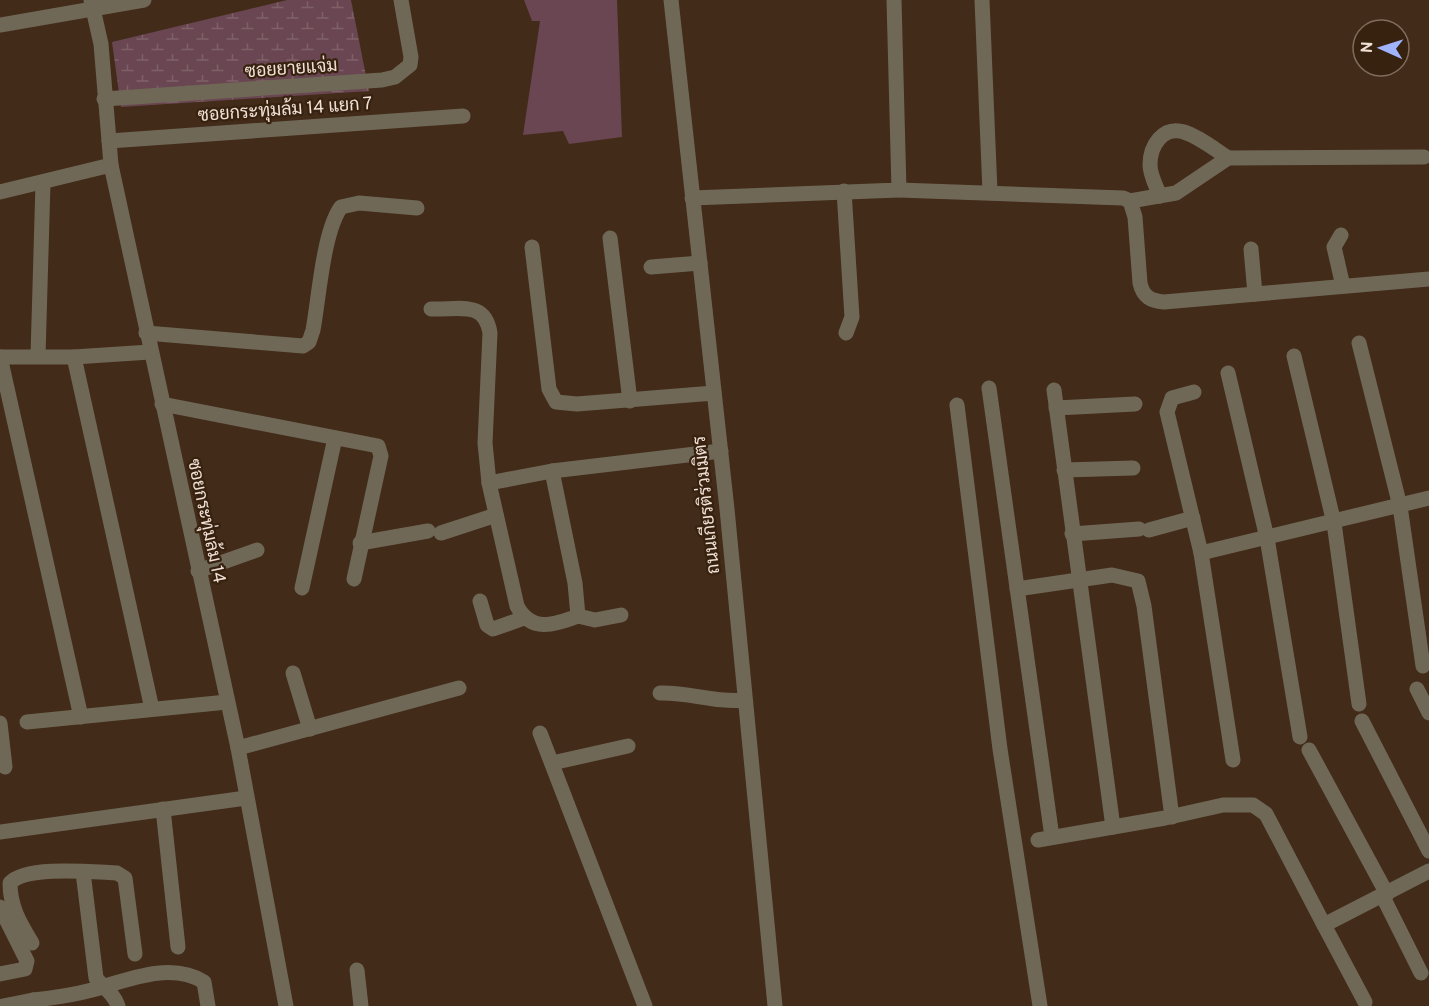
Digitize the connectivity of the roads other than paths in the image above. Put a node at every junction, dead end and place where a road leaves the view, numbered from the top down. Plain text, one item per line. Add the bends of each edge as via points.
1 (144, 0) edge
2 (401, 0) edge
3 (671, 0) edge
4 (894, 0) edge
5 (982, 0) edge
6 (92, 5) edge
7 (0, 25) edge
8 (104, 99) junction
9 (463, 116) dead end
10 (109, 141) junction
11 (1424, 157) dead end
12 (1228, 158) junction
13 (111, 165) junction
14 (43, 183) junction
15 (899, 190) junction
16 (844, 191) junction
17 (0, 192) edge
18 (990, 192) junction
19 (1160, 196) junction
20 (693, 198) junction
21 (1130, 201) junction
22 (417, 208) dead end
23 (1341, 235) dead end
24 (609, 238) dead end
25 (532, 247) dead end
26 (1251, 249) dead end
27 (700, 262) junction
28 (651, 267) dead end
29 (1429, 279) edge
30 (1343, 286) junction
31 (1255, 294) junction
32 (431, 309) dead end
33 (146, 333) junction
34 (846, 333) dead end
35 (1359, 343) dead end
36 (150, 352) junction
37 (38, 356) junction
38 (1294, 356) dead end
39 (0, 357) edge
40 (74, 357) junction
41 (1228, 374) dead end
42 (989, 388) dead end
43 (1054, 390) dead end
44 (1194, 392) dead end
45 (714, 393) junction
46 (630, 401) junction
47 (162, 404) junction
48 (1135, 404) dead end
49 (957, 405) dead end
50 (1056, 408) junction
51 (335, 438) junction
52 (721, 451) junction
53 (1133, 468) dead end
54 (1064, 470) junction
55 (552, 471) junction
56 (489, 483) junction
57 (1429, 498) edge
58 (1400, 506) junction
59 (496, 515) junction
60 (1193, 518) junction
61 (1334, 523) junction
62 (1072, 534) junction
63 (1267, 538) junction
64 (360, 543) junction
65 (257, 550) dead end
66 (1201, 553) junction
67 (198, 571) junction
68 (1078, 578) junction
69 (354, 579) dead end
70 (302, 588) dead end
71 (1017, 589) junction
72 (480, 601) dead end
73 (621, 615) dead end
74 (578, 616) junction
75 (524, 618) junction
76 (1423, 666) dead end
77 (293, 673) dead end
78 (459, 688) dead end
79 (1417, 689) dead end
80 (660, 693) dead end
81 (744, 700) junction
82 (227, 702) junction
83 (1359, 704) dead end
84 (152, 709) junction
85 (1429, 713) edge
86 (81, 717) junction
87 (1362, 721) dead end
88 (27, 722) dead end
89 (0, 723) edge
90 (310, 729) junction
91 (540, 733) dead end
92 (1300, 737) dead end
93 (628, 746) dead end
94 (238, 748) junction
95 (1309, 750) dead end
96 (1233, 760) dead end
97 (552, 763) junction
98 (4, 766) dead end
99 (246, 798) junction
100 (164, 809) junction
101 (1172, 817) junction
102 (1113, 827) junction
103 (0, 832) edge
104 (1429, 851) edge
105 (83, 872) junction
106 (1429, 872) edge
107 (1385, 896) junction
108 (0, 907) edge
109 (1324, 925) junction
110 (32, 944) dead end
111 (178, 947) dead end
112 (135, 954) dead end
113 (357, 970) dead end
114 (0, 974) edge
115 (1421, 974) dead end
116 (102, 986) junction
117 (1365, 1002) dead end
118 (33, 1003) edge
119 (3, 1006) edge
120 (118, 1006) edge
121 (208, 1006) edge
122 (286, 1006) edge
123 (361, 1006) edge
124 (645, 1006) edge
125 (775, 1006) edge
126 (1040, 1006) edge

1 - 6 street
2 - 8 street, ซอยยายแจ่ม via 411,57 410,65 395,77
3 - 20 street, ถนนเกียรติร่วมมิตร
4 - 15 street
5 - 18 street
6 - 7 street
6 - 8 street, ซอยกระทุ่มล้ม 14 via 101,44
8 - 10 street, ซอยกระทุ่มล้ม 14
9 - 10 street, ซอยกระทุ่มล้ม 14 แยก 7
10 - 13 street, ซอยกระทุ่มล้ม 14
11 - 12 street
12 - 19 street via 1189,187
12 - 19 street via 1184,132 1172,130 1163,134 1152,151 1150,165
13 - 14 street
13 - 33 street, ซอยกระทุ่มล้ม 14
14 - 17 street
14 - 37 street
15 - 16 street
15 - 18 street
16 - 20 street
16 - 34 street via 852,317
18 - 21 street
19 - 21 street
20 - 27 street, ถนนเกียรติร่วมมิตร
21 - 31 street via 1135,217 1140,283 1147,297 1164,302
22 - 33 street via 359,204 341,207 329,232 313,330 303,346
23 - 30 street via 1334,247
24 - 46 street
25 - 46 street via 552,397 564,404
26 - 31 street
27 - 28 street
27 - 45 street, ถนนเกียรติร่วมมิตร
29 - 30 street
30 - 31 street
32 - 56 street via 473,310 482,312 488,320 485,443
33 - 36 street, ซอยกระทุ่มล้ม 14
35 - 58 street
36 - 40 street
36 - 47 street, ซอยกระทุ่มล้ม 14
37 - 39 street
37 - 40 street
38 - 61 street
39 - 86 street
40 - 84 street
41 - 63 street
42 - 71 street
43 - 50 street
44 - 60 street via 1172,398 1167,412
45 - 46 street
45 - 52 street, ถนนเกียรติร่วมมิตร
47 - 51 street
47 - 67 street, ซอยกระทุ่มล้ม 14
48 - 50 street
49 - 126 street via 1000,749
50 - 54 street
51 - 64 street via 371,444 381,450
51 - 70 street
52 - 55 street
52 - 81 street, ถนนเกียรติร่วมมิตร
53 - 54 street
54 - 62 street
55 - 56 street
55 - 74 street via 576,583
56 - 59 street
57 - 58 street
58 - 61 street
58 - 76 street
59 - 64 street via 434,532
59 - 75 street via 509,576
60 - 62 street via 1144,530
60 - 66 street
61 - 63 street
61 - 83 street
62 - 68 street
63 - 66 street
63 - 92 street
64 - 69 street
65 - 67 street
66 - 96 street
67 - 82 street, ซอยกระทุ่มล้ม 14
68 - 71 street
68 - 101 street via 1112,575 1138,581
68 - 102 street
71 - 102 street via 1045,838
72 - 75 street via 487,625 493,629
73 - 74 street via 595,620
74 - 75 street via 548,625
77 - 90 street
78 - 90 street
79 - 85 street
80 - 81 street via 686,693 728,702
81 - 125 street, ถนนเกียรติร่วมมิตร
82 - 84 street
82 - 94 street, ซอยกระทุ่มล้ม 14
84 - 86 street
86 - 88 street
87 - 104 street
89 - 98 street
90 - 94 street
91 - 97 street
93 - 97 street
94 - 99 street, ซอยกระทุ่มล้ม 14
95 - 107 street
97 - 124 street
99 - 100 street
99 - 122 street, ซอยกระทุ่มล้ม 14
100 - 103 street
100 - 111 street
101 - 102 street
101 - 109 street via 1233,804 1261,808
105 - 110 street via 37,873 15,877 10,883 14,913
105 - 112 street via 117,873 125,878
105 - 116 street via 96,978
106 - 107 street
107 - 109 street
107 - 115 street
108 - 114 street via 27,961 25,969
109 - 117 street
113 - 123 street
116 - 118 street
116 - 120 street via 113,994
116 - 121 street via 174,972 185,974 204,982
118 - 119 street

